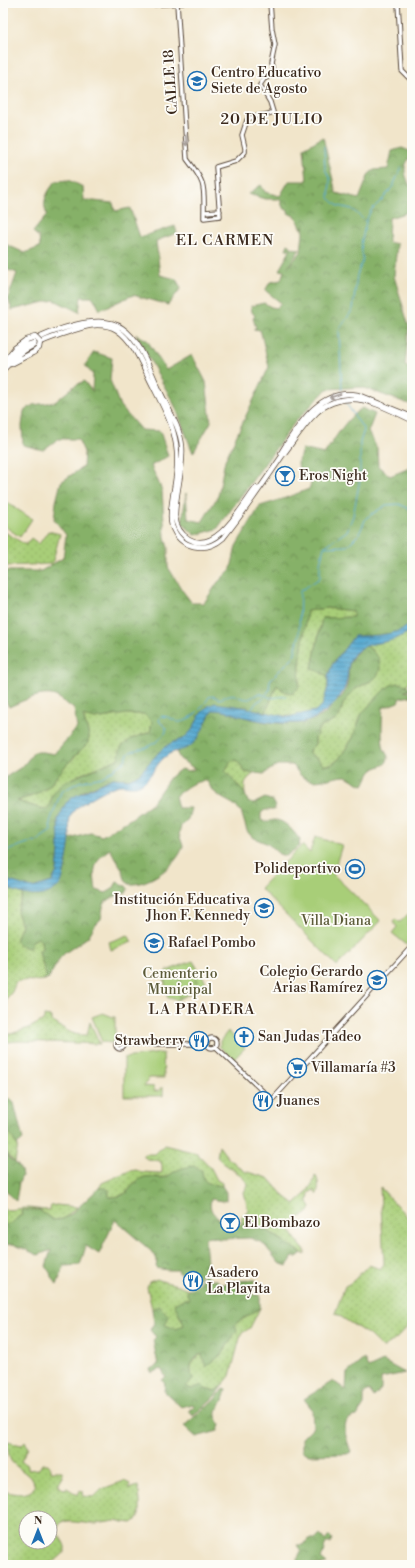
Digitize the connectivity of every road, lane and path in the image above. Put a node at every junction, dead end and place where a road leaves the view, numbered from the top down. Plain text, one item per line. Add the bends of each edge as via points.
1 (177, 3) edge
2 (182, 3) edge
3 (270, 3) edge
4 (398, 3) edge
5 (146, 5) dead end
6 (412, 81) edge
7 (220, 211) junction
8 (204, 212) junction
9 (4, 364) edge
10 (3, 370) edge
11 (371, 401) junction
12 (412, 417) edge
13 (412, 420) edge
14 (412, 946) edge
15 (124, 1044) dead end
16 (207, 1044) junction
17 (216, 1047) junction

1 - 2 street
1 - 5 street
1 -> 8 street, CALLE 18 via 187,159 204,186
3 - 7 street via 275,45 271,64 274,74 264,78 260,85 273,110 271,113 246,120 243,129 245,148 242,156 236,161 216,167
4 - 6 street via 402,71
7 - 8 street
7 - 8 street via 220,216 204,218
9 - 9 highway, bridge via 34,352 39,348 40,342 35,337 26,340 15,348
9 - 10 highway
9 - 11 highway via 46,340 83,328 96,325 114,328 124,335 136,353 173,430 177,464 171,514 175,532 180,540 201,548 212,546 227,533 315,413 334,402 352,399
11 -> 9 highway via 358,395 342,394 316,406 295,431 274,465 224,531 215,539 201,542 192,541 185,536 176,524 182,452 180,437 139,349 126,331 115,324 86,322 29,343
11 - 12 highway
11 - 13 highway
14 - 17 street via 272,1100
15 - 16 street
16 - 17 street via 211,1048
16 - 17 street via 210,1039 215,1039

